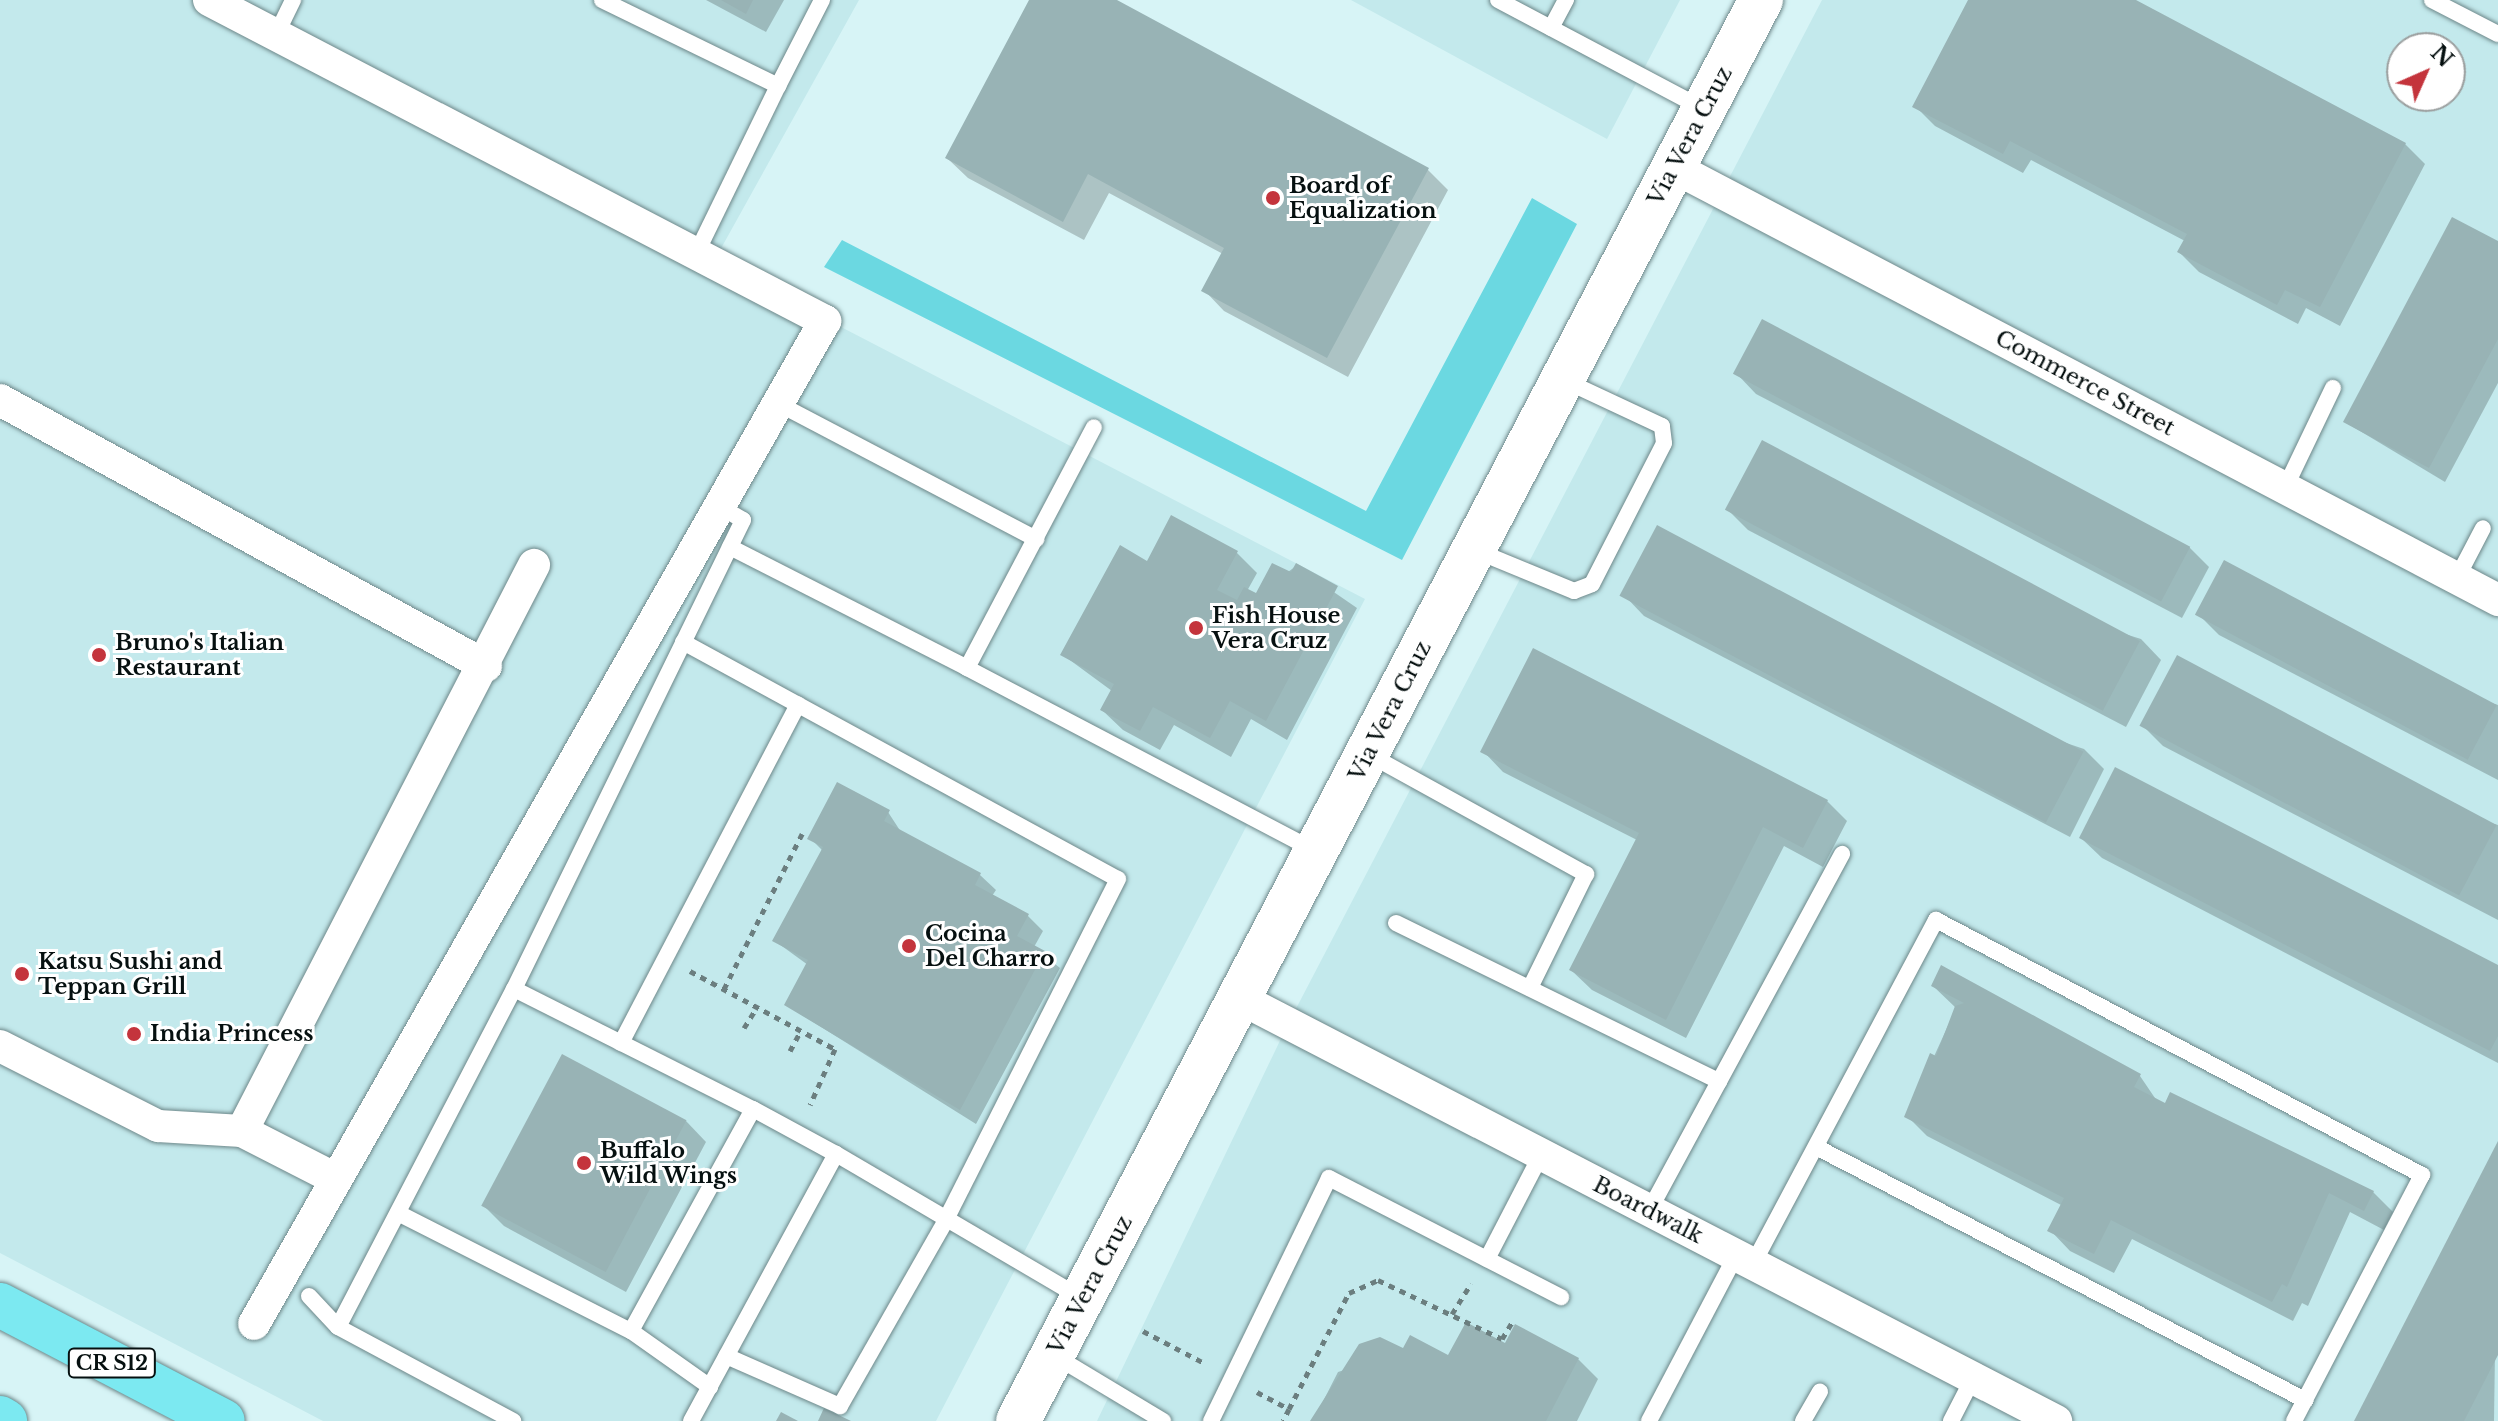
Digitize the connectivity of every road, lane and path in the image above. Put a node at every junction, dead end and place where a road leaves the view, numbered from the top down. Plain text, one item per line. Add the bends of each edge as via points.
1 (209, 0) edge
2 (293, 0) edge
3 (602, 0) edge
4 (822, 0) edge
5 (1498, 0) edge
6 (1566, 0) edge
7 (1761, 0) edge
8 (2432, 0) edge
9 (1551, 28) junction
10 (2498, 34) edge
11 (276, 35) junction
12 (778, 86) junction
13 (1703, 109) junction
14 (1673, 167) junction
15 (697, 252) junction
16 (1562, 379) junction
17 (2333, 388) dead end
18 (0, 400) edge
19 (777, 403) junction
20 (1094, 427) dead end
21 (2285, 488) junction
22 (719, 506) junction
23 (2483, 528) dead end
24 (1036, 539) junction
25 (730, 547) junction
26 (1474, 550) junction
27 (534, 565) dead end
28 (2457, 578) junction
29 (2498, 600) edge
30 (683, 642) junction
31 (486, 666) junction
32 (967, 668) junction
33 (798, 704) junction
34 (1368, 754) junction
35 (802, 834) dead end
36 (1317, 853) junction
37 (1842, 854) dead end
38 (1396, 923) dead end
39 (663, 962) junction
40 (1530, 988) junction
41 (514, 989) junction
42 (724, 989) junction
43 (1241, 999) junction
44 (757, 1007) junction
45 (744, 1028) dead end
46 (801, 1030) junction
47 (621, 1043) junction
48 (0, 1046) edge
49 (790, 1051) dead end
50 (1719, 1081) junction
51 (810, 1105) dead end
52 (753, 1109) junction
53 (242, 1131) junction
54 (1816, 1147) junction
55 (836, 1154) junction
56 (1541, 1155) junction
57 (336, 1179) junction
58 (1649, 1211) junction
59 (398, 1213) junction
60 (945, 1222) junction
61 (1487, 1259) junction
62 (1744, 1260) junction
63 (309, 1296) dead end
64 (1561, 1297) dead end
65 (1083, 1299) junction
66 (0, 1305) edge
67 (1513, 1321) dead end
68 (254, 1324) dead end
69 (338, 1327) junction
70 (631, 1331) junction
71 (1053, 1355) junction
72 (726, 1356) junction
73 (1973, 1378) junction
74 (710, 1387) junction
75 (1820, 1391) dead end
76 (2305, 1400) junction
77 (1289, 1409) dead end
78 (1167, 1420) edge
79 (223, 1421) edge
80 (513, 1421) edge
81 (691, 1421) edge
82 (1018, 1421) edge
83 (1211, 1421) edge
84 (1649, 1421) edge
85 (1803, 1421) edge
86 (1951, 1421) edge
87 (2056, 1421) edge
88 (2294, 1421) edge

1 - 11 street
2 - 11 lane
3 - 12 lane
4 - 12 lane
5 - 9 lane
6 - 9 lane
7 - 13 main road, Via Vera Cruz
8 - 10 lane
9 - 13 lane
11 - 15 street
12 - 15 lane
13 - 14 main road, Via Vera Cruz
14 - 16 main road, Via Vera Cruz
14 - 21 street, Commerce Street
15 - 19 street via 825,321
16 - 26 main road, Via Vera Cruz
16 - 26 lane via 1662,426 1664,443 1592,584 1574,591
17 - 21 lane
18 - 31 street
19 - 22 street
19 - 24 lane
20 - 24 lane
21 - 28 street, Commerce Street
22 - 25 lane via 743,520
22 - 57 street
23 - 28 lane
24 - 32 lane
25 - 30 lane
25 - 32 lane
26 - 34 main road, Via Vera Cruz
27 - 31 street
28 - 29 street, Commerce Street
30 - 33 lane
30 - 41 lane
31 - 53 street
32 - 36 lane
33 - 39 lane
33 - 60 lane via 1118,879
34 - 36 main road, Via Vera Cruz
34 - 40 lane via 1586,874
35 - 42 path
36 - 43 main road, Via Vera Cruz
37 - 50 lane
38 - 40 lane
39 - 42 path
39 - 47 lane
40 - 50 lane
41 - 47 lane
41 - 59 lane
42 - 44 path
43 - 56 street, Boardwalk
43 - 65 main road, Via Vera Cruz
44 - 45 path
44 - 46 path
46 - 49 path
46 - 51 path via 835,1049
47 - 52 lane
48 - 53 street via 158,1126
50 - 58 lane
52 - 55 lane
52 - 70 lane
53 - 57 street
54 - 62 lane
54 - 76 lane
54 - 76 lane via 1936,920 1950,927 2422,1175
55 - 60 lane
55 - 72 lane
56 - 58 street, Boardwalk
56 - 61 lane
57 - 68 street
58 - 62 street, Boardwalk
59 - 69 lane
59 - 70 lane
60 - 65 lane
60 - 72 lane via 840,1406
61 - 64 lane
61 - 83 lane via 1329,1178
62 - 73 street, Boardwalk
62 - 84 lane
63 - 69 lane
65 - 71 main road, Via Vera Cruz
66 - 79 main road, CR S12
67 - 77 path via 1502,1339 1378,1280 1349,1293
69 - 80 lane
70 - 74 lane
71 - 78 lane
71 - 82 main road, Via Vera Cruz
72 - 74 lane
73 - 86 lane
73 - 87 street, Boardwalk
74 - 81 lane
75 - 85 lane
76 - 88 lane

